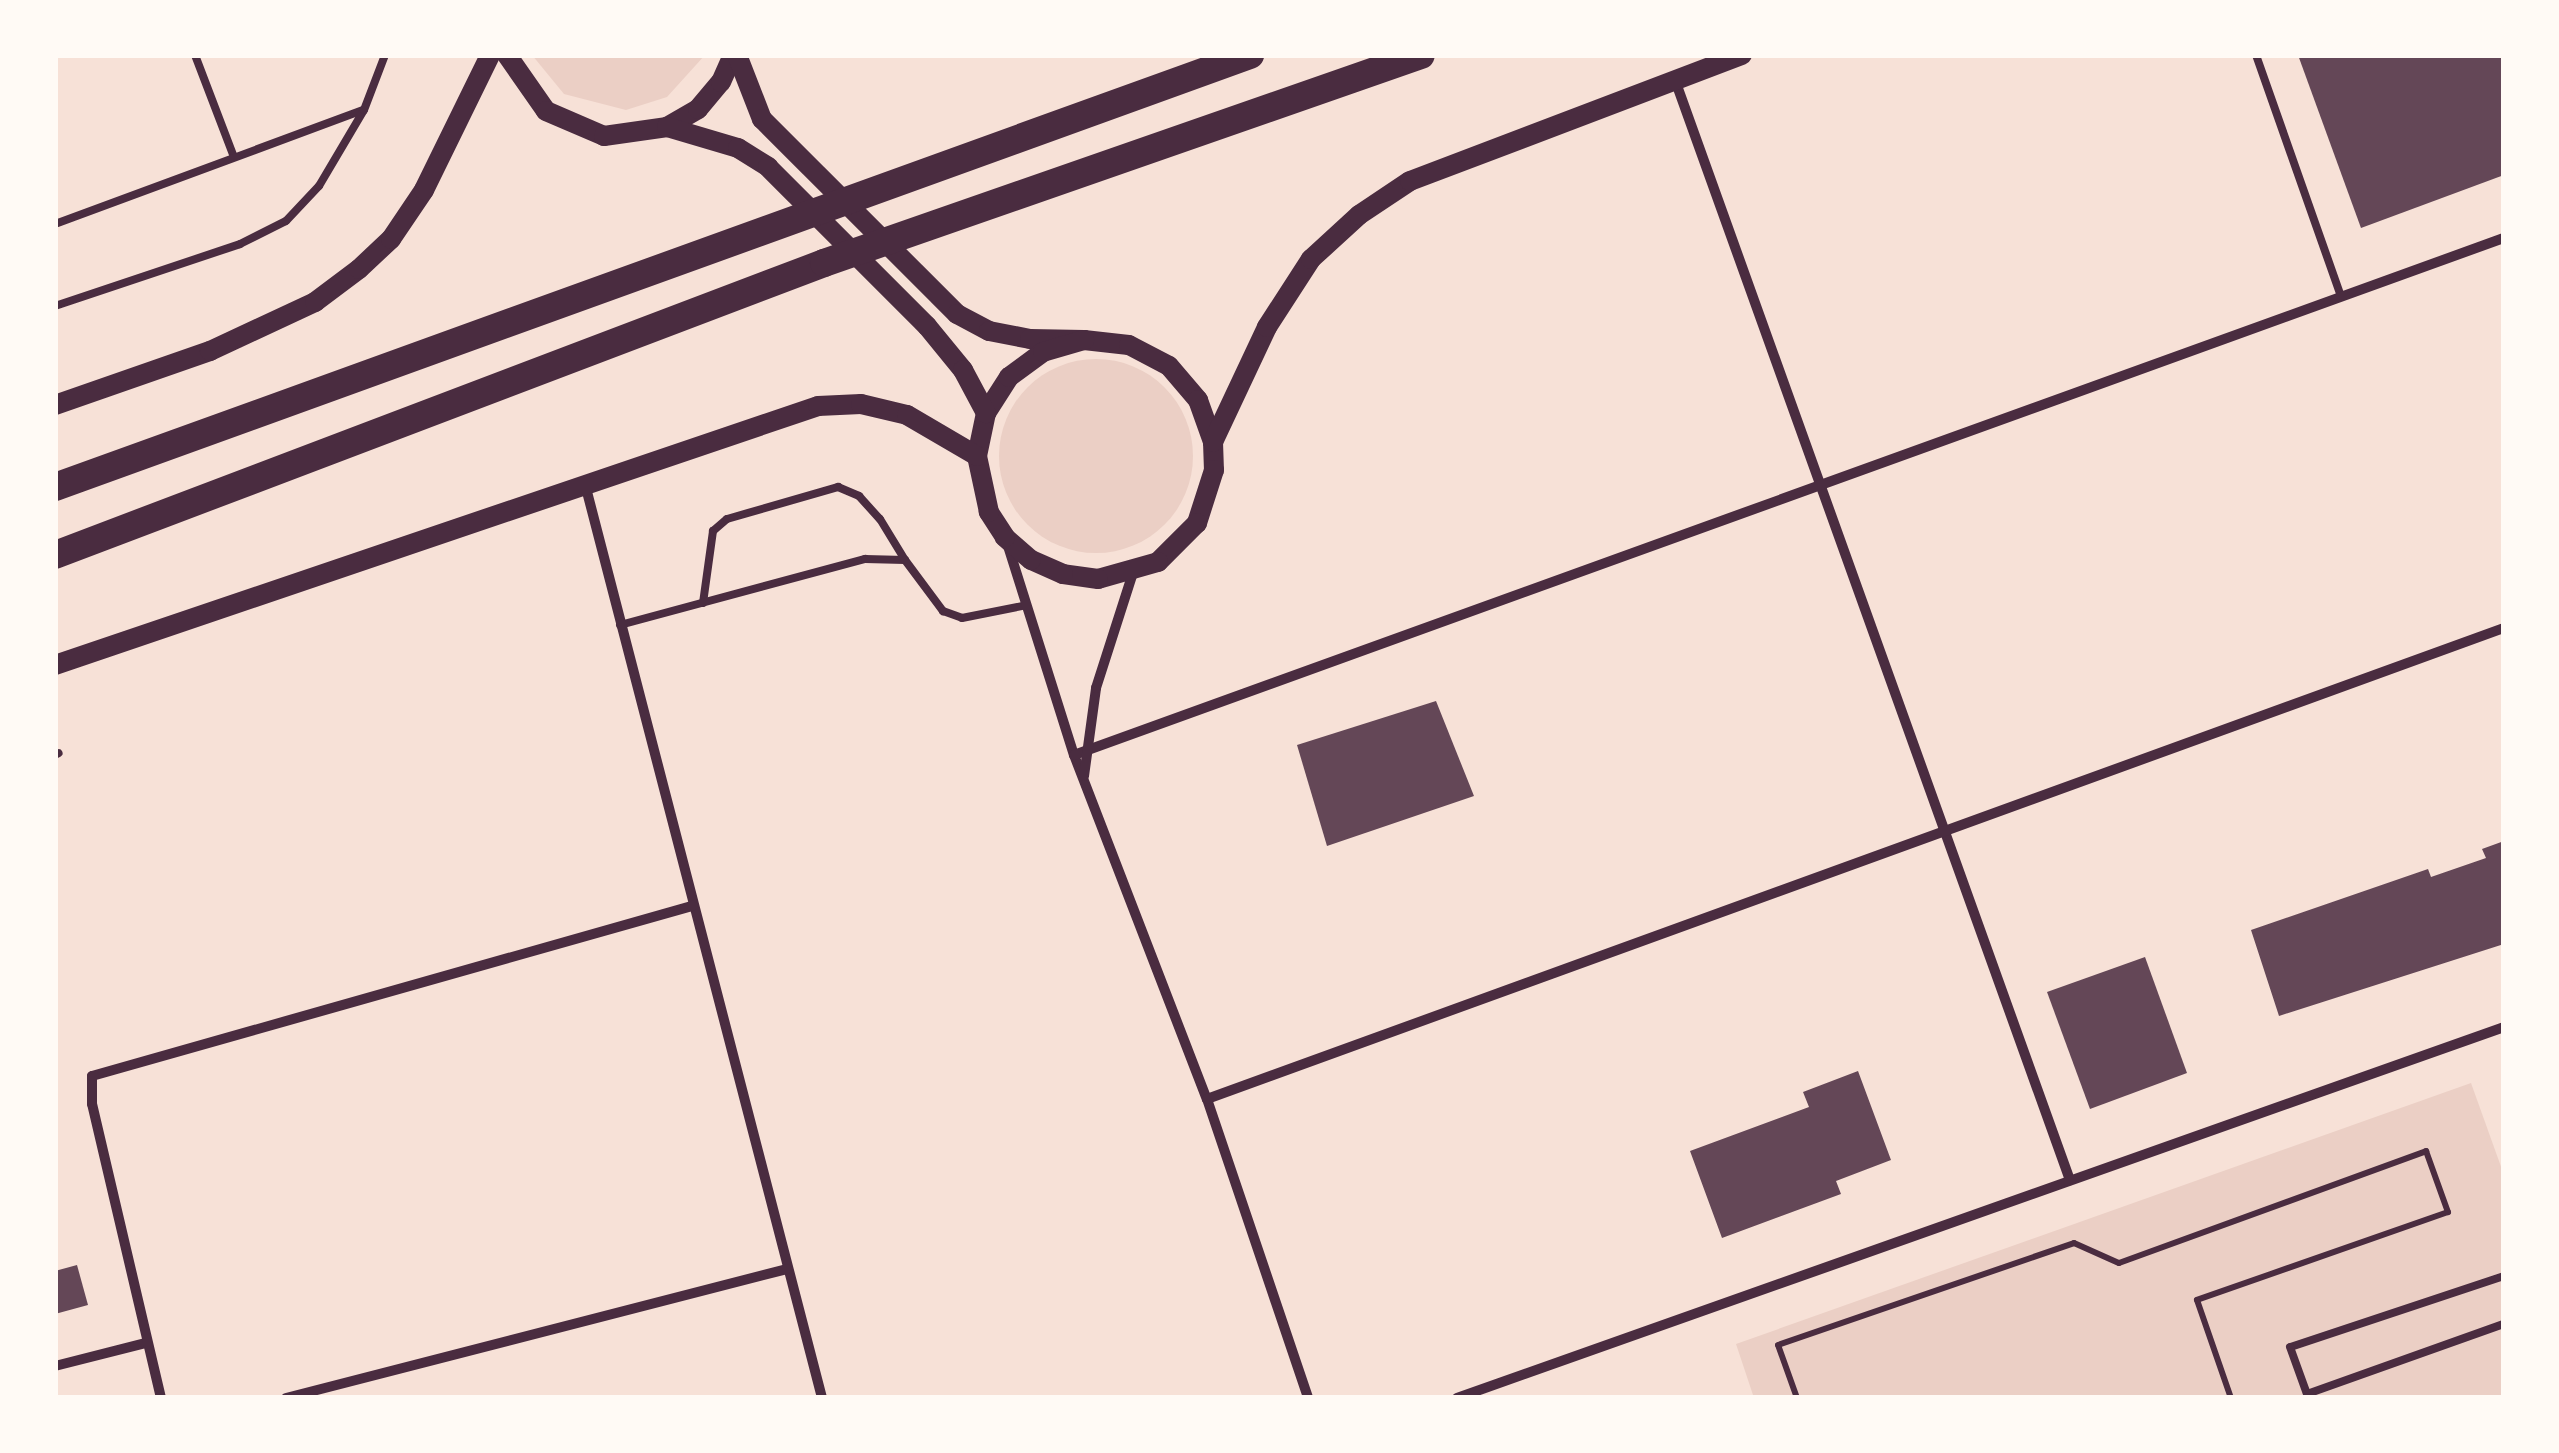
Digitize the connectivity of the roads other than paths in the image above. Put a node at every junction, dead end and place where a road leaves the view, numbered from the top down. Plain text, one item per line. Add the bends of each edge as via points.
1 (195, 55) edge
2 (385, 55) edge
3 (490, 55) edge
4 (507, 55) edge
5 (735, 55) edge
6 (1250, 55) edge
7 (1421, 55) edge
8 (1742, 55) edge
9 (2256, 55) edge
10 (1674, 80) junction
11 (364, 110) junction
12 (667, 127) junction
13 (234, 157) junction
14 (55, 224) edge
15 (2504, 238) edge
16 (2340, 296) junction
17 (55, 306) edge
18 (1084, 340) junction
19 (55, 405) edge
20 (986, 413) junction
21 (1213, 442) junction
22 (976, 456) junction
23 (584, 480) junction
24 (1818, 483) junction
25 (55, 488) edge
26 (1005, 537) junction
27 (55, 555) edge
28 (905, 560) junction
29 (1133, 573) junction
30 (703, 603) junction
31 (1027, 605) junction
32 (620, 625) junction
33 (2504, 628) edge
34 (55, 666) edge
35 (1089, 752) junction
36 (1074, 755) junction
37 (1084, 777) junction
38 (1945, 829) junction
39 (692, 906) junction
40 (2504, 1027) edge
41 (1207, 1099) junction
42 (2070, 1180) junction
43 (787, 1269) junction
44 (2504, 1276) edge
45 (2504, 1324) edge
46 (146, 1343) junction
47 (55, 1366) edge
48 (161, 1398) edge
49 (286, 1398) edge
50 (822, 1398) edge
51 (1308, 1398) edge
52 (1457, 1398) edge

1 - 13 lane
2 - 11 lane
3 - 19 main road via 424,190 391,238 359,269 315,302 210,351
4 - 12 main road via 524,88 573,127 604,136
5 - 12 main road via 698,109
5 - 18 main road via 762,119 958,314 1016,336
6 - 25 highway
7 - 27 highway via 824,263
8 - 10 main road
9 - 16 lane
10 - 21 main road via 1410,181 1359,215 1311,259 1267,327
10 - 24 street
11 - 13 lane
11 - 17 lane via 320,186 286,221 240,244
12 - 20 main road via 738,148 768,167 927,326 963,370
13 - 14 lane
15 - 16 street
16 - 24 street
18 - 20 main road via 1032,360 1009,377
18 - 21 main road via 1130,345 1169,366 1198,400
20 - 22 main road
21 - 29 main road via 1214,470 1197,522 1158,562
22 - 23 main road via 907,415 861,404 818,406
22 - 26 main road via 988,512
23 - 32 street
23 - 34 main road
24 - 35 street
24 - 38 street
26 - 29 main road via 1031,560 1063,574 1098,579
26 - 31 street
28 - 30 lane via 866,559
28 - 30 lane via 859,496 838,487 727,519 713,531
28 - 31 lane via 943,611 962,618
29 - 35 street via 1096,688
30 - 32 lane
31 - 36 street
32 - 39 street
33 - 38 street
35 - 36 street
35 - 37 street
36 - 37 street
37 - 41 street
38 - 41 street
38 - 42 street
39 - 43 street
39 - 46 street via 98,1070 90,1084
40 - 42 street
41 - 51 street
42 - 52 street
43 - 49 street
43 - 50 street
44 - 45 lane via 2290,1347 2306,1394
46 - 47 street
46 - 48 street

